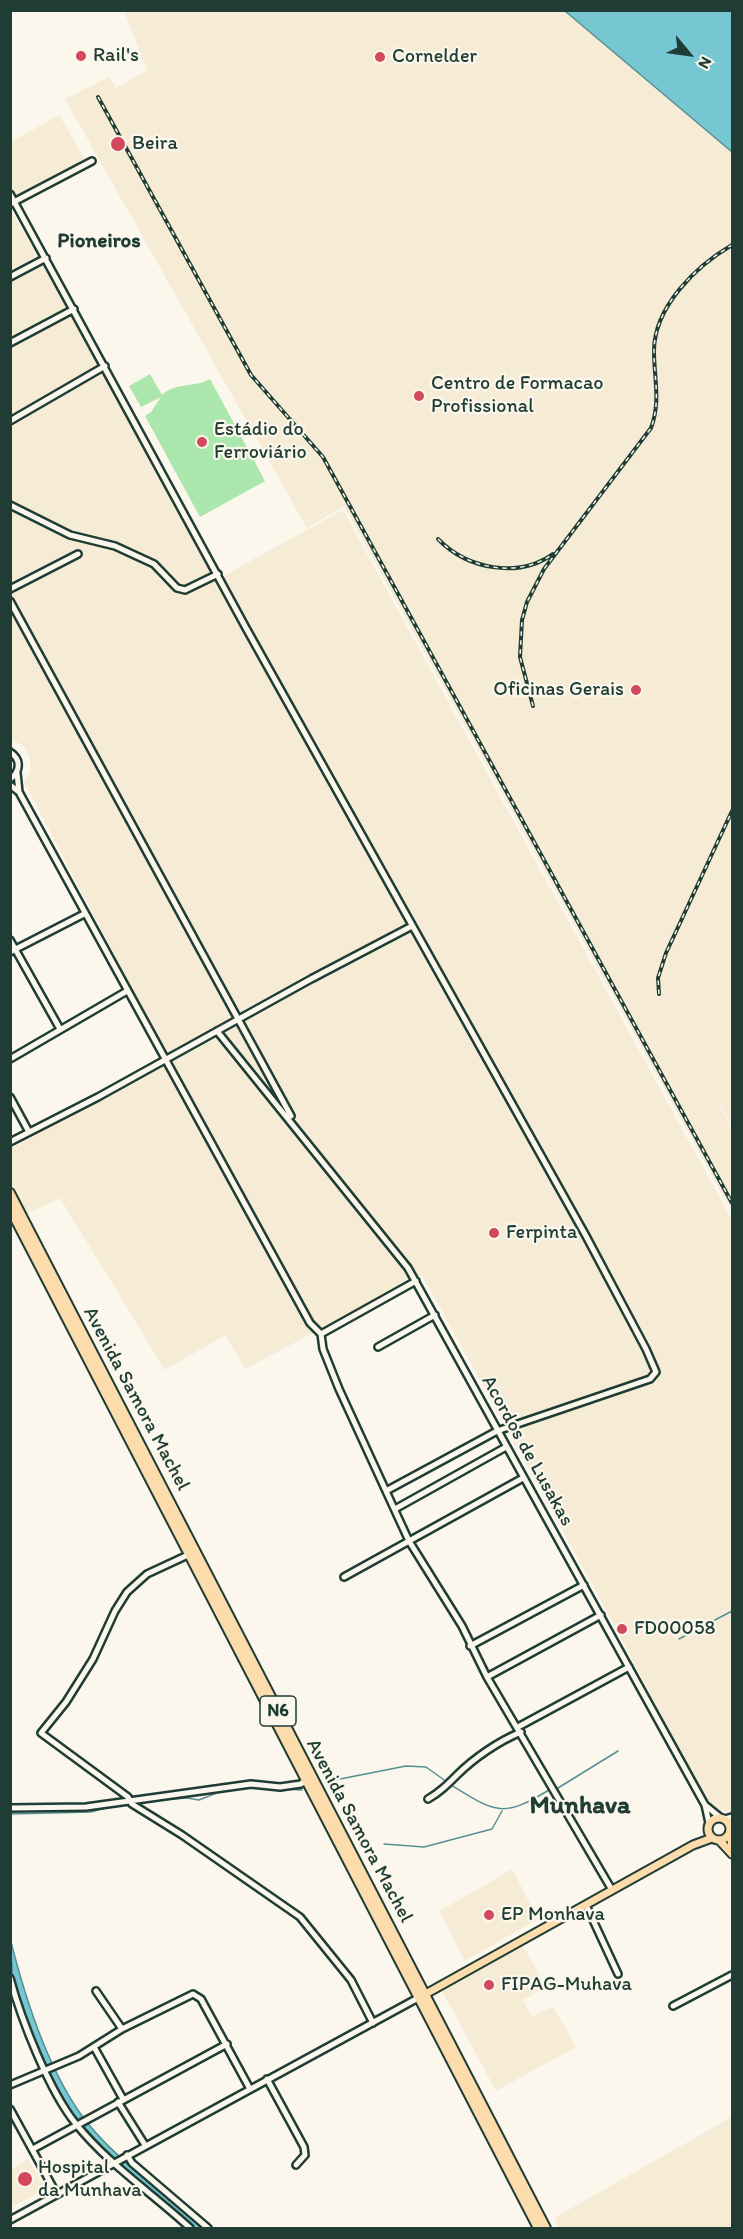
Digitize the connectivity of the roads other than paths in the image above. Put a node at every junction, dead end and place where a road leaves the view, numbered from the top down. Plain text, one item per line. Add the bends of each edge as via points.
1 (92, 161) dead end
2 (10, 194) edge
3 (12, 203) edge
4 (46, 258) junction
5 (10, 277) edge
6 (74, 309) junction
7 (10, 343) edge
8 (105, 366) junction
9 (10, 420) edge
10 (10, 505) edge
11 (78, 554) dead end
12 (218, 574) junction
13 (10, 589) edge
14 (10, 601) edge
15 (10, 752) edge
16 (17, 772) junction
17 (10, 778) edge
18 (10, 785) edge
19 (19, 792) junction
20 (84, 914) junction
21 (412, 926) junction
22 (10, 940) edge
23 (13, 950) edge
24 (127, 991) junction
25 (240, 1018) junction
26 (60, 1029) junction
27 (217, 1031) junction
28 (10, 1059) edge
29 (165, 1060) junction
30 (10, 1097) edge
31 (296, 1127) junction
32 (29, 1132) junction
33 (10, 1142) edge
34 (10, 1193) edge
35 (10, 1209) edge
36 (416, 1281) junction
37 (435, 1316) junction
38 (321, 1334) junction
39 (378, 1347) dead end
40 (497, 1431) junction
41 (506, 1447) junction
42 (523, 1478) junction
43 (386, 1491) junction
44 (395, 1509) junction
45 (409, 1541) junction
46 (193, 1553) junction
47 (344, 1577) dead end
48 (584, 1585) junction
49 (601, 1615) junction
50 (470, 1646) junction
51 (629, 1667) junction
52 (487, 1677) junction
53 (519, 1729) junction
54 (307, 1779) junction
55 (428, 1799) dead end
56 (130, 1801) junction
57 (705, 1805) junction
58 (10, 1808) edge
59 (726, 1818) edge
60 (709, 1825) junction
61 (731, 1828) edge
62 (716, 1839) junction
63 (693, 1845) junction
64 (732, 1847) edge
65 (732, 1854) edge
66 (612, 1890) junction
67 (586, 1905) junction
68 (618, 1974) dead end
69 (732, 1975) edge
70 (10, 1978) edge
71 (96, 1991) dead end
72 (426, 1993) junction
73 (418, 1998) junction
74 (673, 2006) dead end
75 (373, 2022) junction
76 (122, 2029) junction
77 (227, 2044) junction
78 (94, 2047) junction
79 (44, 2069) junction
80 (267, 2079) junction
81 (10, 2085) edge
82 (250, 2089) junction
83 (121, 2100) junction
84 (10, 2109) edge
85 (77, 2125) junction
86 (145, 2145) junction
87 (33, 2149) junction
88 (127, 2155) junction
89 (113, 2163) junction
90 (296, 2165) dead end
91 (56, 2193) junction
92 (10, 2220) edge
93 (190, 2229) edge
94 (208, 2229) edge
95 (538, 2229) edge
96 (546, 2229) edge

1 - 3 street
2 - 3 street
3 - 4 street
4 - 5 street
4 - 6 street
6 - 7 street
6 - 8 street
8 - 9 street
8 - 12 street
10 - 12 street via 69,535 115,546 154,564 177,588 191,588
11 - 13 street
12 - 21 street
14 - 25 street
15 - 16 street via 18,760
16 - 17 street
16 - 19 street
18 - 19 street
19 - 20 street
20 - 23 street
20 - 24 street
21 - 25 street
21 - 40 street via 586,1236 656,1372 650,1379
22 - 23 street
23 - 26 street
24 - 26 street
24 - 29 street
25 - 27 street
25 - 31 street
26 - 28 street
27 - 29 street
27 - 31 street
29 - 32 street
29 - 38 street via 310,1323
30 - 32 street
31 - 36 street, Acordos de Lusakas
32 - 33 street
34 - 46 highway, Avenida Samora Machel / N6
35 - 46 highway, Avenida Samora Machel / N6
36 - 37 street, Acordos de Lusakas
36 - 38 street
37 - 39 street
37 - 40 street, Acordos de Lusakas
38 - 43 street via 339,1389
40 - 41 street, Acordos de Lusakas
40 - 43 street
41 - 42 street, Acordos de Lusakas
41 - 44 street
42 - 45 street
42 - 48 street, Acordos de Lusakas
43 - 44 street
44 - 45 street
45 - 47 street
45 - 50 street via 462,1626
46 - 54 highway, Avenida Samora Machel / N6
46 - 56 street via 147,1574 127,1592 93,1659 41,1733
46 - 72 highway, Avenida Samora Machel / N6
48 - 49 street, Acordos de Lusakas
48 - 50 street
49 - 51 street, Acordos de Lusakas
49 - 52 street
50 - 52 street
51 - 53 street
51 - 57 street, Acordos de Lusakas
52 - 53 street
53 - 55 street
53 - 66 street
54 - 56 street via 301,1784 280,1787 251,1784
54 - 73 highway, Avenida Samora Machel / N6
56 - 58 street
56 - 75 street via 300,1917 351,1980
57 - 59 street
57 - 60 street
59 - 60 main road
59 - 61 main road
60 - 62 main road
60 - 63 main road
61 - 62 main road
61 - 64 main road
62 - 63 main road
62 - 65 main road
63 - 66 main road
66 - 67 main road
67 - 68 street
67 - 72 main road
69 - 74 street
70 - 79 street
71 - 76 street
72 - 73 main road
72 - 96 highway, Avenida Samora Machel / N6
73 - 75 street
73 - 95 highway, Avenida Samora Machel / N6
75 - 80 street
76 - 77 street via 193,1994 201,1999
76 - 78 street
77 - 82 street
77 - 83 street
78 - 79 street
78 - 83 street
79 - 81 street
79 - 85 street
80 - 82 street
80 - 90 street via 304,2147 305,2155
82 - 86 street
83 - 85 street
83 - 86 street
84 - 87 street
85 - 87 street
85 - 89 street
86 - 88 street
87 - 91 street
88 - 89 street
88 - 94 street
89 - 91 street
89 - 93 street
91 - 92 street

